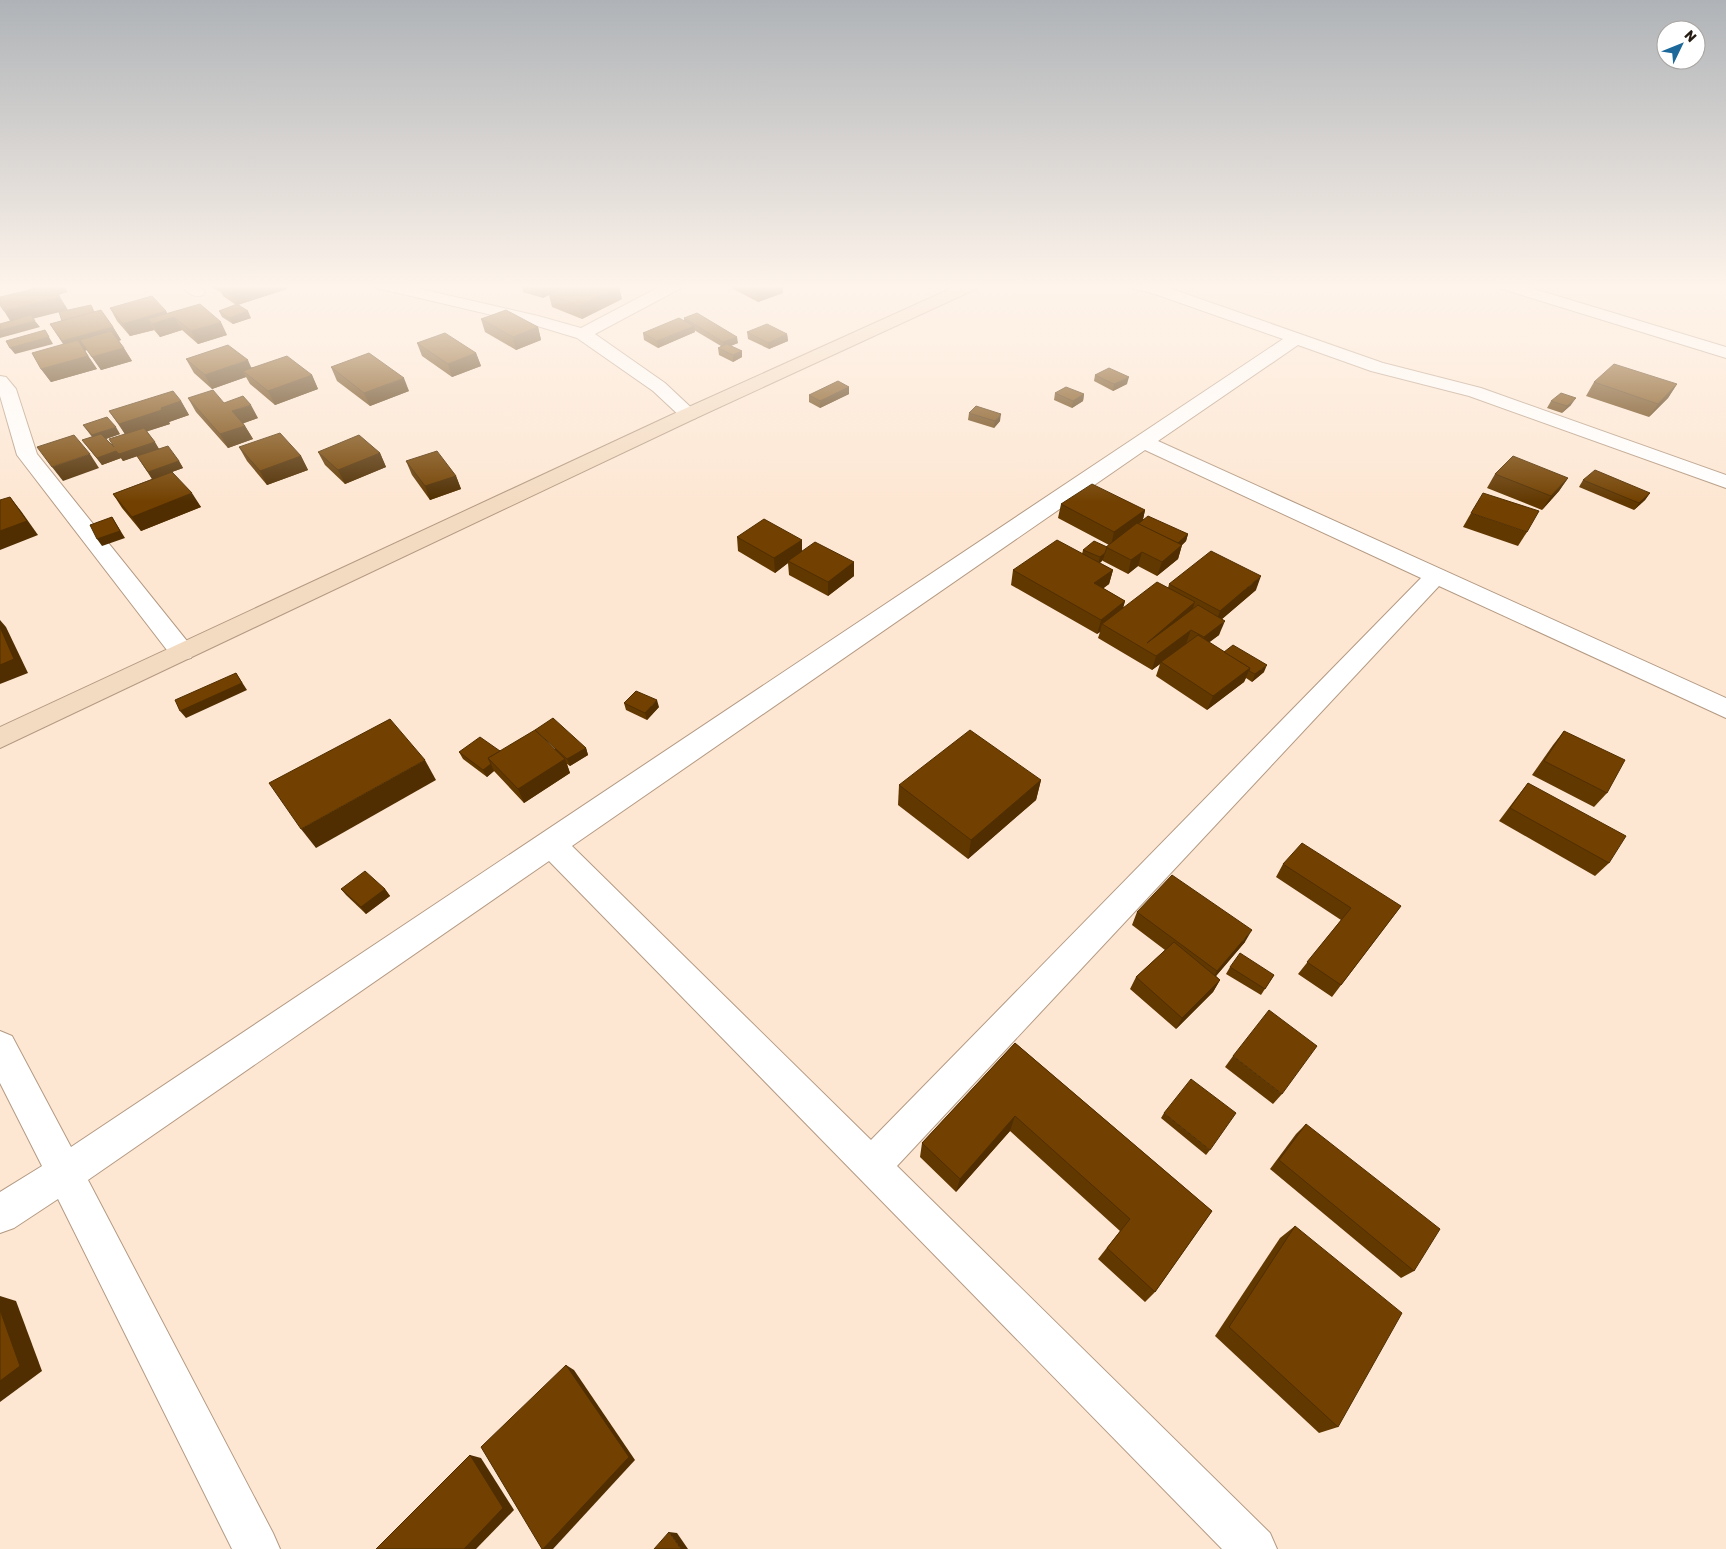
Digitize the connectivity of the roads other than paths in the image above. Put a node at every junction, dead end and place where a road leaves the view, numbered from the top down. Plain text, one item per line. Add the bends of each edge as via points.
1 (616, 357) edge
2 (813, 357) edge
3 (1268, 357) edge
4 (1351, 357) edge
5 (0, 381) edge
6 (689, 414) junction
7 (1144, 442) junction
8 (1726, 482) edge
9 (1436, 576) junction
10 (182, 652) junction
11 (1726, 710) edge
12 (0, 738) edge
13 (551, 844) junction
14 (0, 1047) edge
15 (872, 1166) junction
16 (65, 1173) junction
17 (0, 1214) edge
18 (257, 1549) edge
19 (1254, 1549) edge

1 - 6 street via 659,387
2 - 6 street
3 - 7 street
4 - 8 street via 1475,392
5 - 10 street via 7,389 27,454
6 - 10 street
7 - 9 street
7 - 13 street
9 - 11 street
9 - 15 street
10 - 12 street
13 - 15 street
13 - 16 street
14 - 16 street
15 - 19 street
16 - 17 street
16 - 18 street

